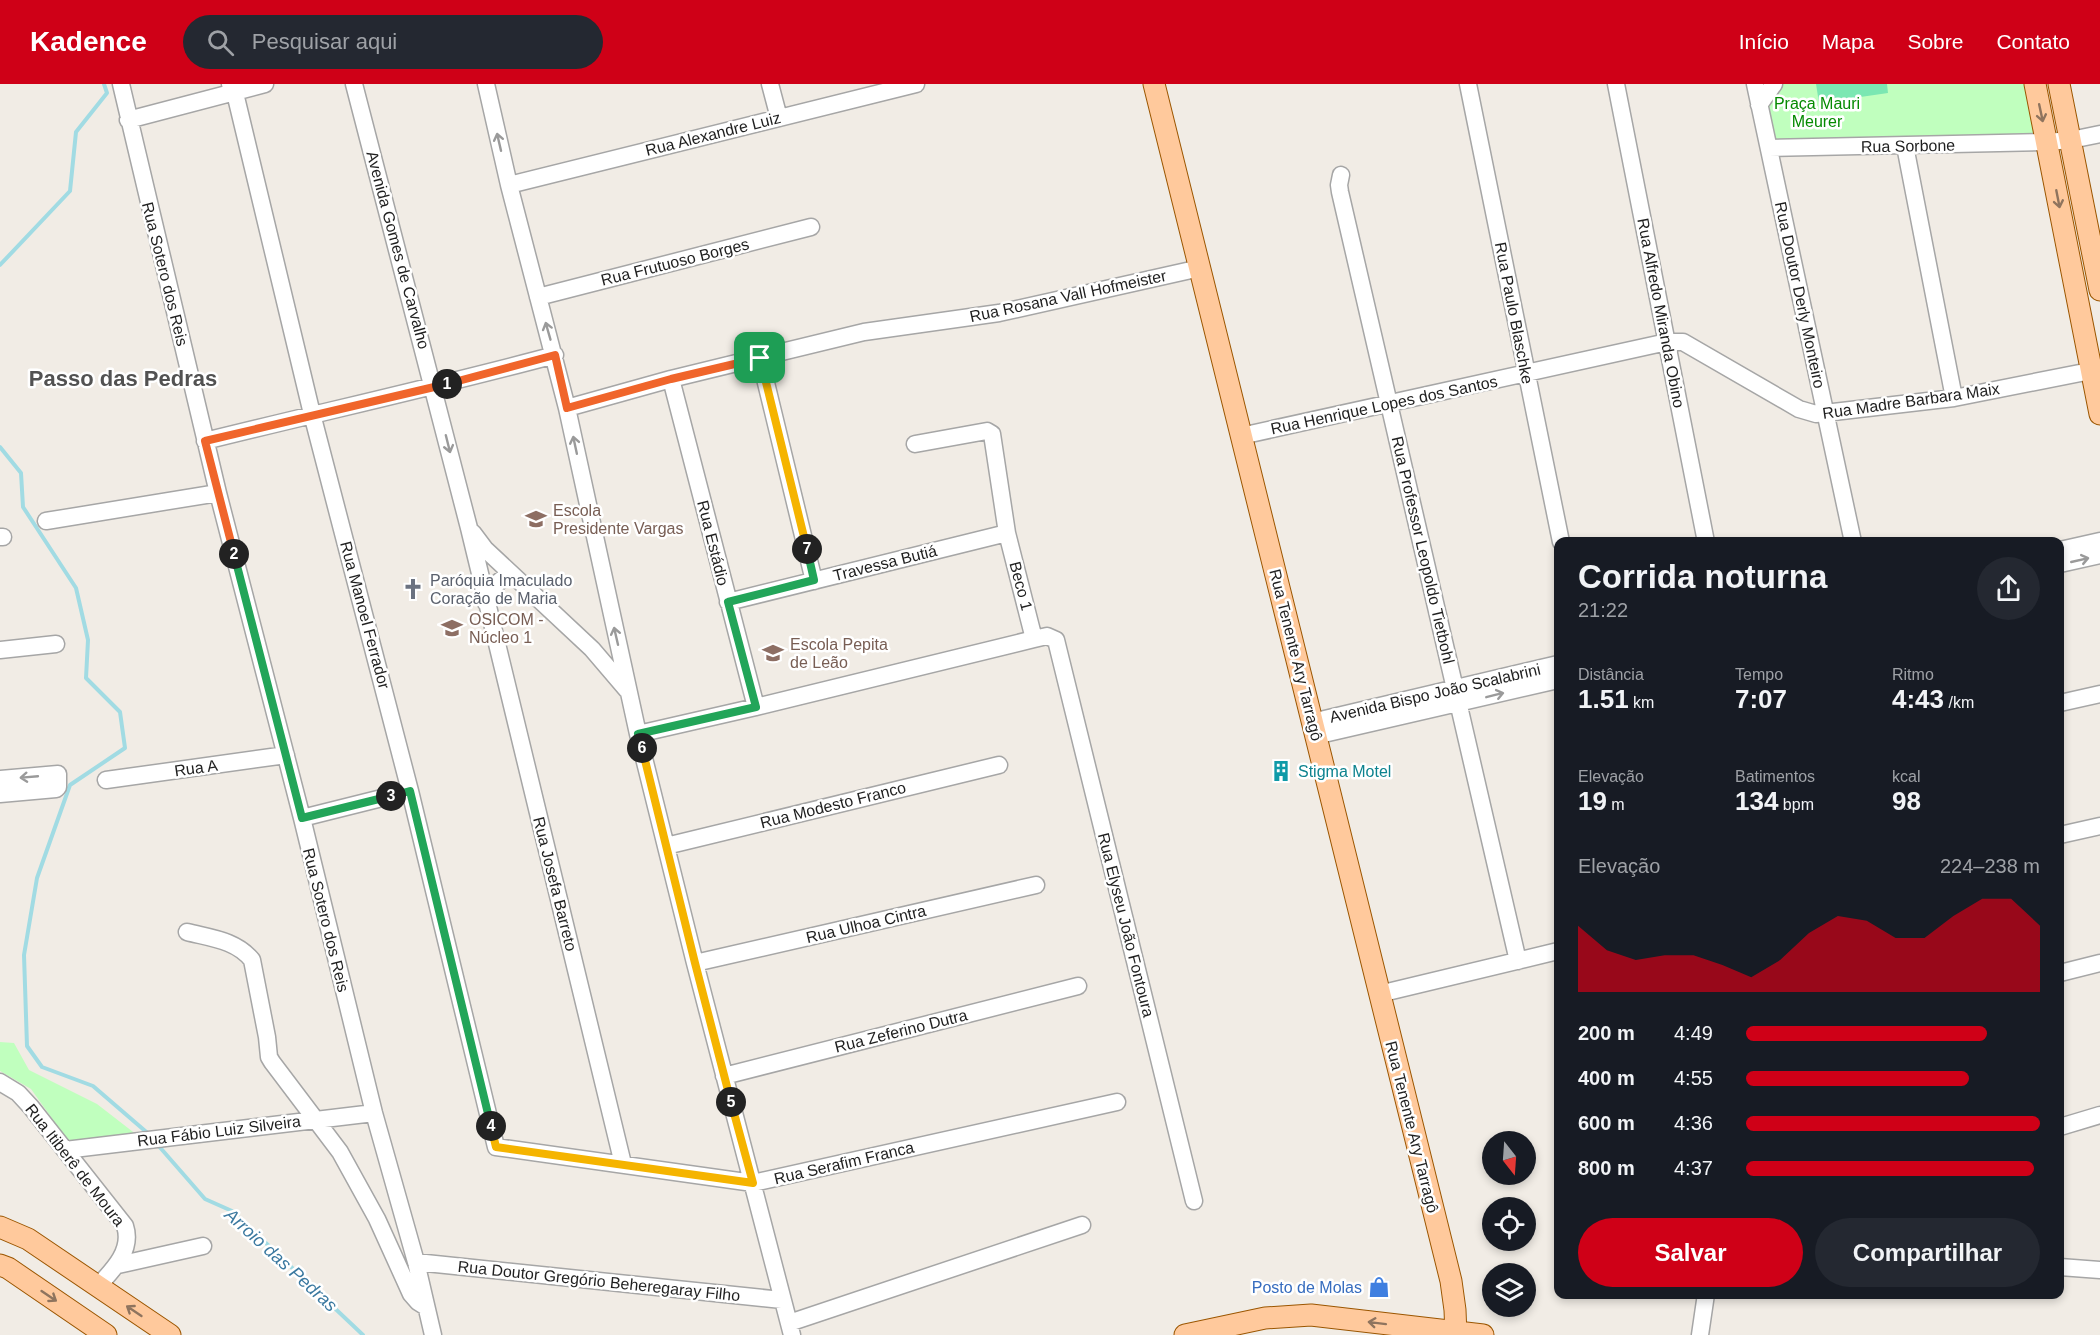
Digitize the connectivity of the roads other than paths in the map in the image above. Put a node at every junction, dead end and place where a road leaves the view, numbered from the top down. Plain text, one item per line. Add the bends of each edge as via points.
1 (121, 84) edge
2 (266, 84) edge
3 (354, 84) edge
4 (486, 84) edge
5 (770, 84) edge
6 (916, 84) edge
7 (1154, 84) edge
8 (1468, 84) edge
9 (1616, 84) edge
10 (1755, 84) edge
11 (1774, 84) edge
12 (2034, 84) edge
13 (2059, 84) edge
14 (896, 86) edge
15 (233, 88) edge
16 (1759, 105) junction
17 (779, 118) junction
18 (128, 120) junction
19 (2100, 134) edge
20 (2071, 140) junction
21 (2047, 142) junction
22 (1905, 146) junction
23 (1769, 148) junction
24 (1341, 175) dead end
25 (509, 185) junction
26 (811, 227) dead end
27 (1200, 268) junction
28 (2100, 290) edge
29 (538, 297) junction
30 (1667, 342) junction
31 (555, 355) junction
32 (760, 358) junction
33 (2096, 370) edge
34 (1526, 374) junction
35 (671, 379) junction
36 (434, 387) junction
37 (1954, 398) junction
38 (1390, 405) junction
39 (567, 408) junction
40 (1826, 413) junction
41 (312, 414) junction
42 (2100, 414) edge
43 (1241, 436) junction
44 (205, 441) junction
45 (915, 444) dead end
46 (218, 493) junction
47 (46, 521) dead end
48 (469, 528) junction
49 (1007, 532) junction
50 (1559, 537) edge
51 (1705, 537) edge
52 (1852, 537) edge
53 (2100, 541) edge
54 (2064, 549) edge
55 (2100, 555) edge
56 (2064, 563) edge
57 (511, 574) junction
58 (814, 580) junction
59 (728, 602) junction
60 (486, 603) junction
61 (1034, 639) junction
62 (56, 644) dead end
63 (0, 650) edge
64 (1554, 665) edge
65 (1554, 681) edge
66 (629, 693) junction
67 (2100, 694) edge
68 (1457, 697) junction
69 (2064, 702) edge
70 (756, 707) junction
71 (1313, 729) junction
72 (638, 734) junction
73 (285, 755) junction
74 (999, 765) dead end
75 (0, 779) edge
76 (106, 780) dead end
77 (410, 791) junction
78 (0, 794) edge
79 (302, 818) junction
80 (2100, 826) edge
81 (2064, 834) edge
82 (666, 846) junction
83 (1036, 885) dead end
84 (187, 932) dead end
85 (1554, 952) edge
86 (1518, 961) junction
87 (695, 963) junction
88 (2100, 963) edge
89 (2064, 972) edge
90 (1078, 986) dead end
91 (1379, 994) junction
92 (724, 1076) junction
93 (0, 1082) edge
94 (1117, 1102) dead end
95 (374, 1113) junction
96 (2100, 1115) edge
97 (317, 1120) junction
98 (2064, 1126) edge
99 (496, 1147) joint
100 (65, 1149) junction
101 (623, 1164) junction
102 (753, 1183) junction
103 (1194, 1201) dead end
104 (1082, 1225) dead end
105 (0, 1227) edge
106 (203, 1246) dead end
107 (416, 1262) junction
108 (118, 1264) junction
109 (0, 1265) edge
110 (2064, 1267) edge
111 (2100, 1270) edge
112 (98, 1286) junction
113 (1705, 1299) edge
114 (782, 1300) junction
115 (426, 1307) junction
116 (791, 1329) edge
117 (1456, 1333) edge
118 (106, 1335) edge
119 (170, 1335) edge
120 (433, 1335) edge
121 (1185, 1335) edge
122 (1483, 1335) edge
123 (1700, 1335) edge

1 - 18 street, Rua Sotero dos Reis
2 - 15 street
3 - 36 street, Avenida Gomes de Carvalho
25 -> 4 street
5 - 17 street
6 - 14 street, Rua Alexandre Luiz
7 - 27 main road, Rua Tenente Ary Tarragô
8 - 34 street, Rua Paulo Blaschke
9 - 30 street, Rua Alfredo Miranda Obino
10 - 16 street, Rua Doutor Derly Monteiro
11 - 16 street
12 -> 21 main road
13 - 20 main road
14 - 17 street, Rua Alexandre Luiz
15 - 18 street
15 - 41 street, Rua Manoel Ferrador
16 - 23 street, Rua Doutor Derly Monteiro
17 - 25 street, Rua Alexandre Luiz
18 - 44 street, Rua Sotero dos Reis
19 - 20 street, Rua Sorbone
20 - 21 street, Rua Sorbone
20 - 28 main road
21 - 22 street, Rua Sorbone
21 -> 33 main road
22 - 23 street, Rua Sorbone
22 - 37 street
23 - 40 street, Rua Doutor Derly Monteiro
24 - 38 street, Rua Professor Leopoldo Tietbohl via 1340,192
25 - 29 street
26 - 29 street, Rua Frutuoso Borges
27 - 32 street, Rua Rosana Vall Hofmeister via 999,313 864,332
27 - 43 main road, Rua Tenente Ary Tarragô
31 -> 29 street
30 - 34 street, Rua Madre Barbara Maix
30 - 40 street, Rua Madre Barbara Maix via 1683,342 1808,412
30 - 51 street, Rua Alfredo Miranda Obino
31 - 36 street
31 - 39 street
32 - 35 street, Rua Rosana Vall Hofmeister
32 - 58 street
33 - 37 street, Rua Madre Barbara Maix
33 - 42 main road
34 - 38 street, Rua Henrique Lopes dos Santos
34 - 50 street, Rua Paulo Blaschke
35 - 39 street, Rua Rosana Vall Hofmeister
35 - 59 street, Rua Estádio
36 - 41 street
36 -> 48 street, Avenida Gomes de Carvalho
37 - 40 street, Rua Madre Barbara Maix
38 - 43 street, Rua Henrique Lopes dos Santos
38 - 68 street, Rua Professor Leopoldo Tietbohl
66 -> 39 street
40 - 52 street, Rua Doutor Derly Monteiro
41 - 44 street
41 - 77 street, Rua Manoel Ferrador
43 - 71 main road, Rua Tenente Ary Tarragô
44 - 46 street, Rua Sotero dos Reis
45 - 49 street, Beco 1 via 990,432 994,437
46 - 47 street
46 - 73 street, Rua Sotero dos Reis
48 - 57 street, Avenida Gomes de Carvalho
48 - 60 street, Rua Josefa Barreto
49 - 58 street, Travessa Butiá
49 - 61 street, Beco 1
53 - 54 street
56 -> 55 street
57 - 60 street via 496,583
57 - 66 street, Avenida Gomes de Carvalho via 592,649
58 - 59 street, Travessa Butiá
59 - 70 street, Rua Estádio
60 - 101 street, Rua Josefa Barreto
61 - 70 street
61 - 103 street, Rua Elyseu João Fontoura via 1047,636 1058,643
62 - 63 street
64 - 68 street, Avenida Bispo João Scalabrini
68 -> 65 street, Avenida Bispo João Scalabrini
66 - 72 street, Avenida Gomes de Carvalho
67 - 69 street
68 - 71 street, Avenida Bispo João Scalabrini
68 - 86 street, Rua Professor Leopoldo Tietbohl
70 - 72 street
71 - 91 main road, Rua Tenente Ary Tarragô
72 - 82 street, Avenida Gomes de Carvalho
73 - 76 street, Rua A
73 - 79 street, Rua Sotero dos Reis
74 - 82 street, Rua Modesto Franco
78 -> 75 street via 57,789 59,777 58,774
77 - 79 street
77 - 99 street, Rua Manoel Ferrador
79 - 95 street, Rua Sotero dos Reis
80 - 81 street
82 - 87 street, Avenida Gomes de Carvalho
83 - 87 street, Rua Ulhoa Cintra
84 - 97 street via 236,945 252,960 269,1057
85 - 86 street
86 - 91 street
87 - 92 street, Avenida Gomes de Carvalho
88 - 89 street
90 - 92 street, Rua Zeferino Dutra
91 - 117 main road, Rua Tenente Ary Tarragô via 1451,1281
92 - 102 street, Avenida Gomes de Carvalho
93 - 100 street, Rua Itiberê de Moura via 25,1100
94 - 102 street, Rua Serafim Franca
95 - 97 street, Rua Fábio Luiz Silveira
95 - 107 street, Rua Sotero dos Reis
96 - 98 street
97 - 100 street, Rua Fábio Luiz Silveira
97 - 115 street via 340,1152 377,1219 411,1294
99 - 101 street, Rua Serafim Franca
100 - 108 street, Rua Itiberê de Moura via 125,1226 127,1242
101 - 102 street, Rua Serafim Franca
102 - 114 street, Avenida Gomes de Carvalho
104 - 116 street
105 - 112 main road via 28,1239
106 - 108 street
107 - 114 street, Rua Doutor Gregório Beheregaray Filho
107 - 115 street, Rua Sotero dos Reis
108 - 112 street, Rua Itiberê de Moura
109 -> 118 main road
110 - 111 street
119 -> 112 main road
113 - 123 street
114 - 116 street, Avenida Gomes de Carvalho
115 - 120 street, Rua Sotero dos Reis
117 -> 121 main road via 1311,1315 1265,1318
117 - 122 main road

